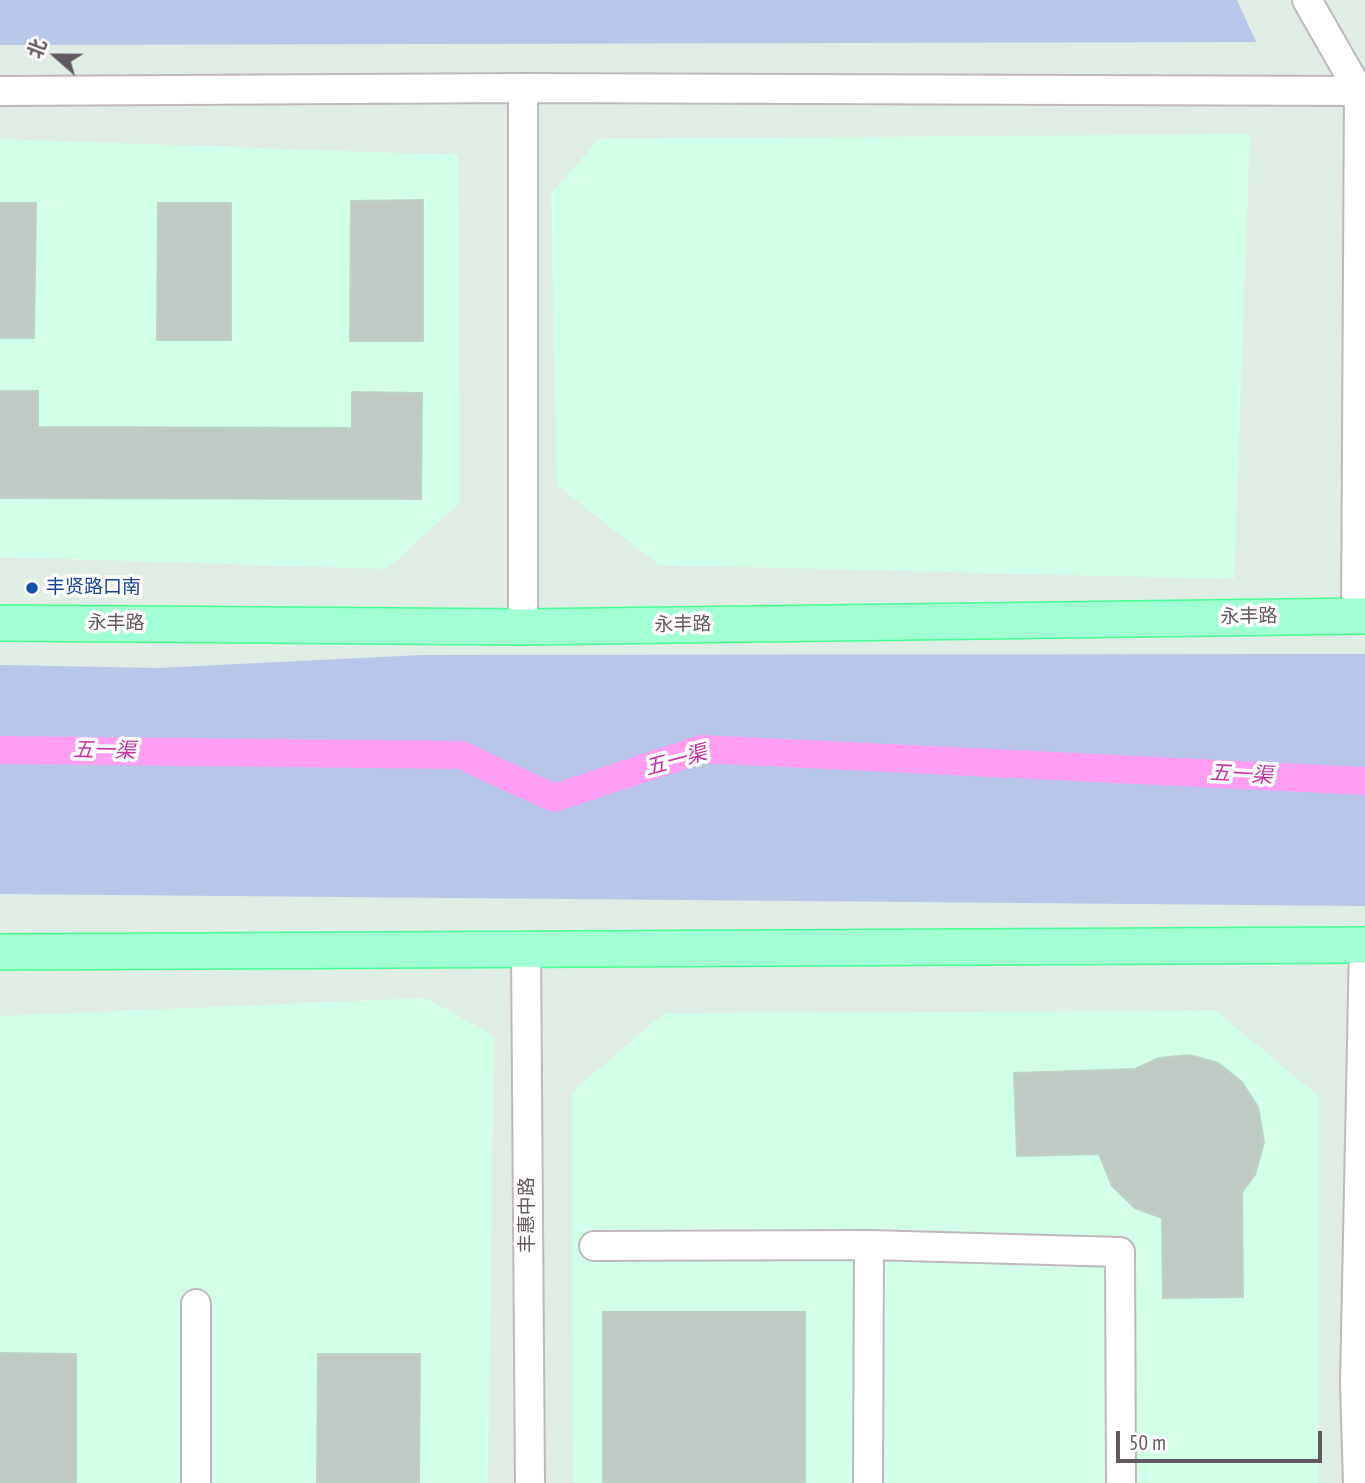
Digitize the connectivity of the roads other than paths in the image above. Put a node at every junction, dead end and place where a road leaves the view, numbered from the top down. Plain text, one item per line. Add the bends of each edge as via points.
1 (1307, 0) edge
2 (523, 88) junction
3 (1362, 91) edge
4 (0, 92) edge
5 (1360, 616) edge
6 (0, 623) edge
7 (523, 627) junction
8 (1365, 944) edge
9 (526, 948) junction
10 (0, 952) edge
11 (869, 1245) junction
12 (594, 1246) dead end
13 (196, 1304) dead end
14 (1360, 1392) edge
15 (196, 1483) edge
16 (530, 1483) edge
17 (868, 1483) edge
18 (1121, 1483) edge
19 (1357, 1483) edge

1 - 3 street
2 - 3 street
2 - 4 street
2 - 7 street
3 - 5 street
5 - 7 main road, 永丰路
6 - 7 main road, 永丰路
8 - 9 main road
8 - 14 street
9 - 10 main road
9 - 16 street, 丰惠中路
11 - 12 street
11 - 17 street
11 - 18 street via 1120,1252
13 - 15 street
14 - 19 street

